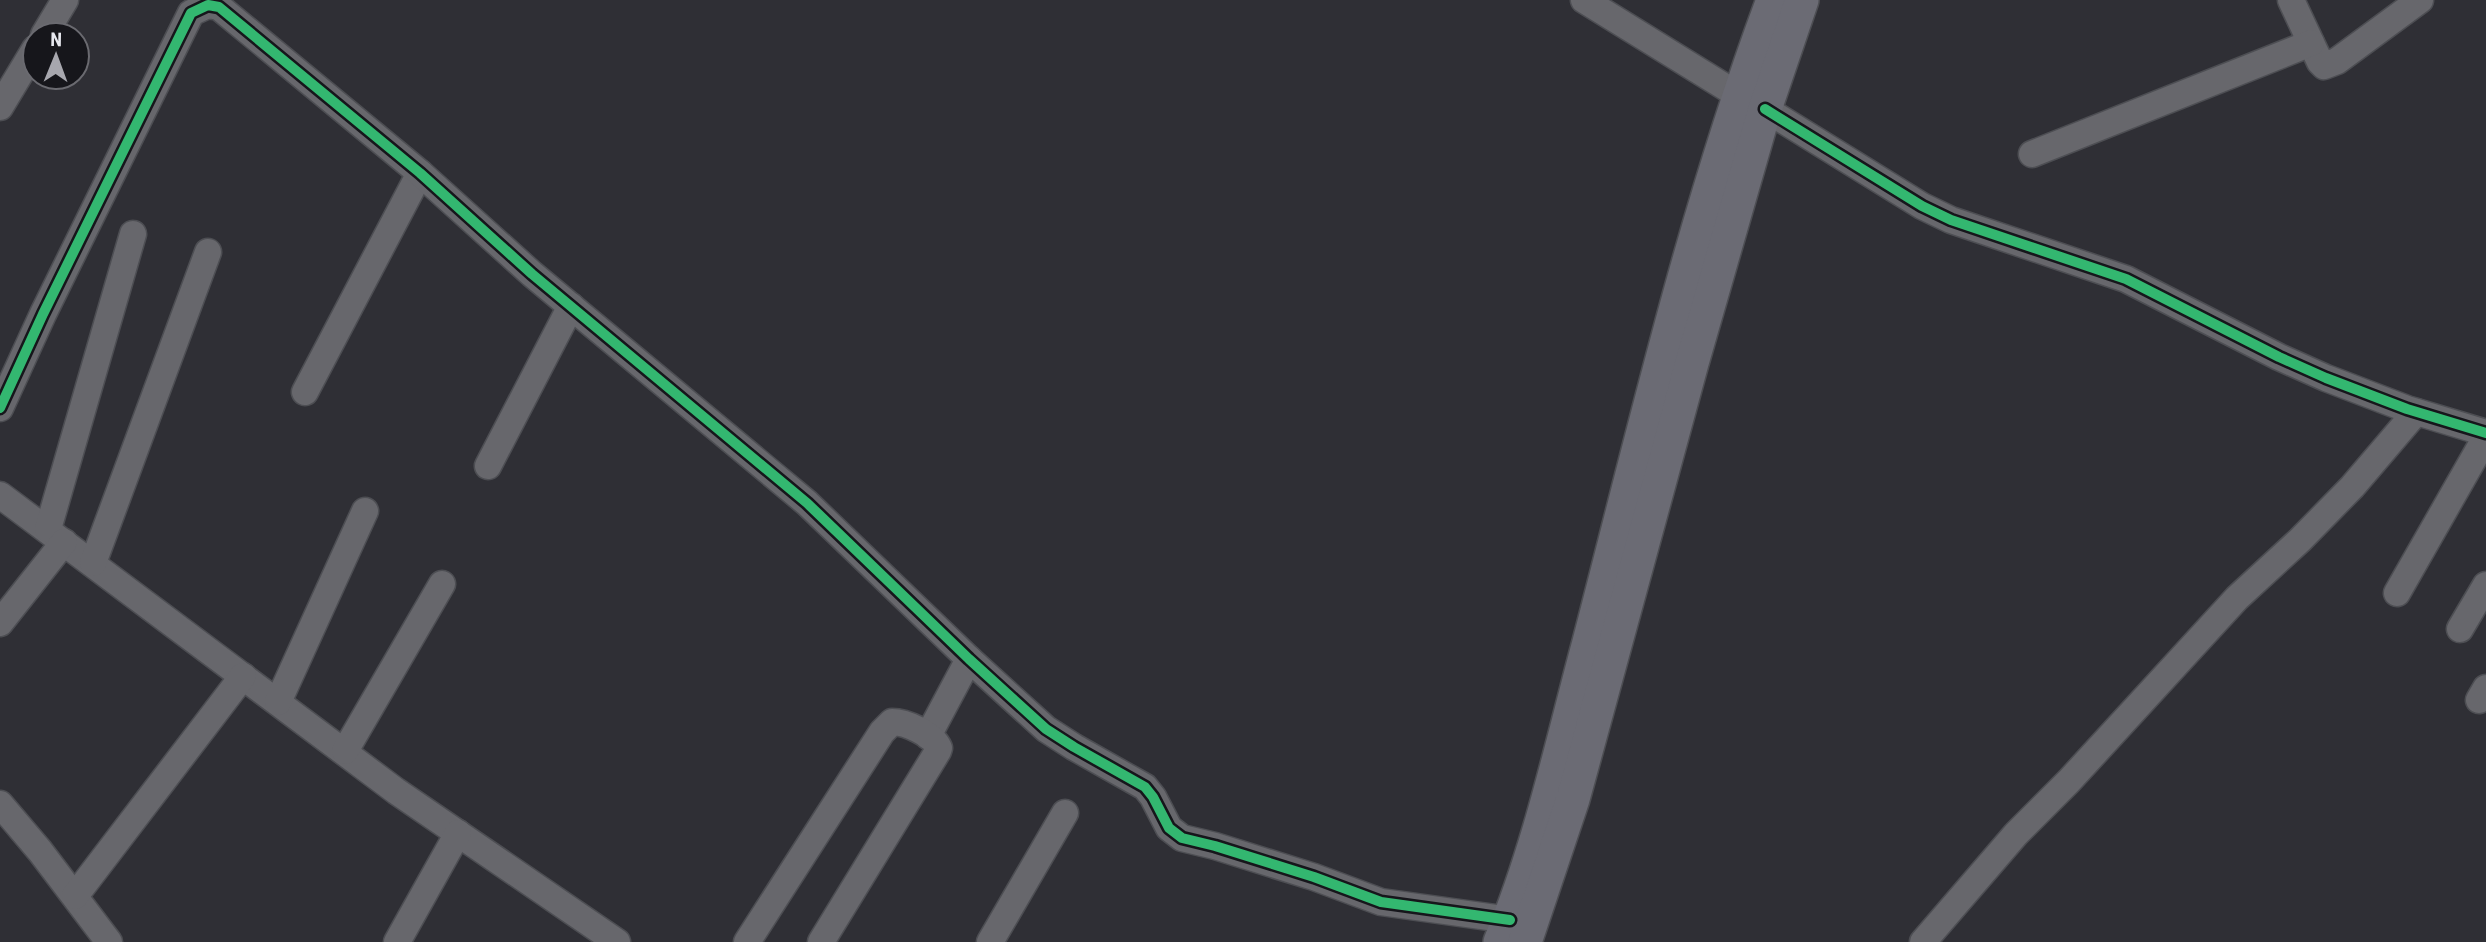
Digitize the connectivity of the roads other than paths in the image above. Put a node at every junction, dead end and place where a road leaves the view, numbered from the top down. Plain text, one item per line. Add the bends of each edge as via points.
1 (65, 0) edge
2 (1584, 0) edge
3 (1773, 0) edge
4 (1802, 0) edge
5 (2291, 0) edge
6 (2420, 0) edge
7 (52, 21) edge
8 (2311, 43) junction
9 (21, 72) edge
10 (1752, 102) junction
11 (0, 107) edge
12 (2032, 154) dead end
13 (420, 173) junction
14 (134, 234) dead end
15 (208, 252) dead end
16 (570, 306) junction
17 (305, 392) dead end
18 (0, 408) edge
19 (2416, 412) junction
20 (2486, 435) edge
21 (488, 466) dead end
22 (0, 495) edge
23 (365, 511) dead end
24 (56, 536) junction
25 (93, 563) junction
26 (442, 584) dead end
27 (2486, 586) edge
28 (2397, 593) dead end
29 (0, 623) edge
30 (2460, 629) dead end
31 (969, 659) junction
32 (243, 676) junction
33 (278, 702) junction
34 (928, 736) junction
35 (345, 751) junction
36 (0, 804) edge
37 (1065, 813) dead end
38 (458, 833) junction
39 (75, 896) junction
40 (1512, 935) edge
41 (108, 942) edge
42 (397, 942) edge
43 (617, 942) edge
44 (747, 942) edge
45 (821, 942) edge
46 (990, 942) edge
47 (1923, 942) edge

1 - 7 street
2 - 10 street
3 - 10 main road
4 - 10 main road
5 - 8 street
6 - 8 street via 2331,65 2320,62
8 - 12 street
9 - 11 street
10 - 19 street via 1951,220 2126,279 2278,357
10 - 40 main road via 1668,394 1573,799
13 - 16 street
13 - 17 street
13 - 18 street via 232,16 219,7 197,8
14 - 24 street
15 - 25 street
16 - 21 street
16 - 31 street via 807,503
19 - 20 street
19 - 47 street via 2352,487 2237,598 2016,834
20 - 28 street
22 - 24 street
23 - 33 street
24 - 25 street
24 - 29 street
25 - 32 street
26 - 35 street
27 - 30 street
31 - 34 street
31 - 40 street via 1046,729 1144,787 1178,837 1381,902
32 - 33 street
32 - 39 street
33 - 35 street
34 - 44 street via 901,723 887,725
34 - 45 street via 938,744 937,755
35 - 38 street
36 - 39 street
37 - 46 street
38 - 42 street
38 - 43 street
39 - 41 street

